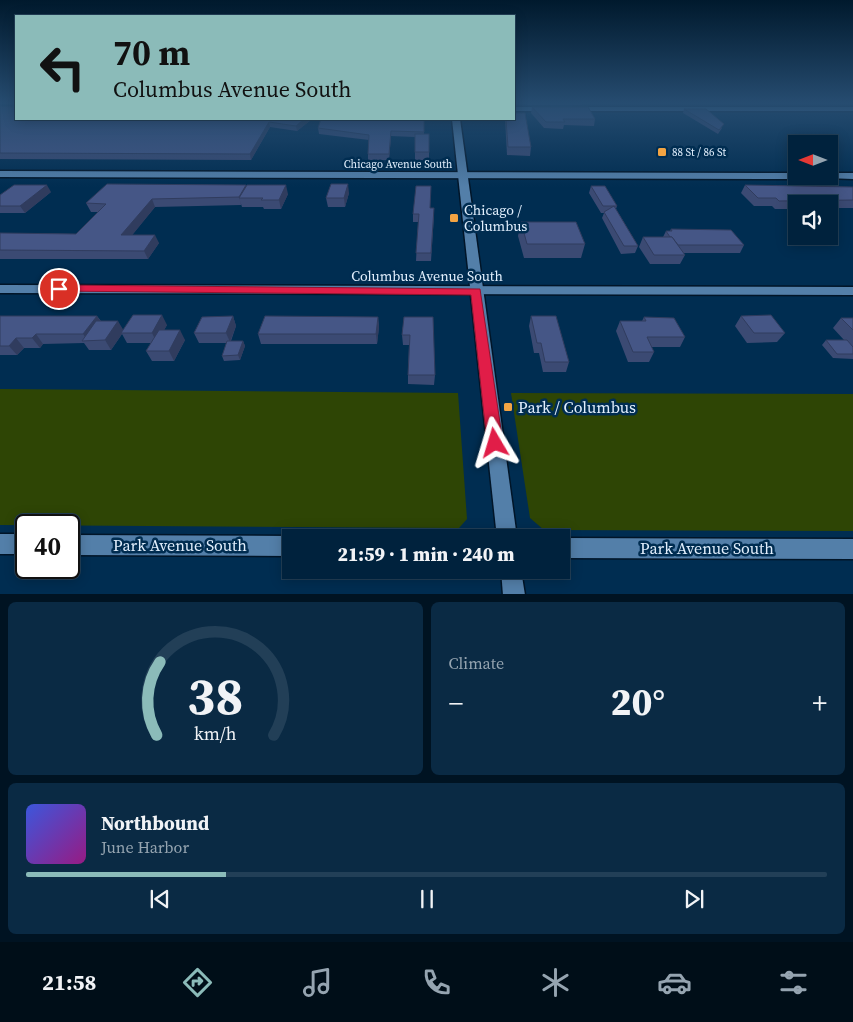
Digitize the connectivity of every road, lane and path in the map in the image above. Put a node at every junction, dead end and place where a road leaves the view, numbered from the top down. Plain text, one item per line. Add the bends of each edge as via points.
1 (457, 131) edge
2 (0, 174) edge
3 (462, 176) junction
4 (788, 176) edge
5 (838, 176) edge
6 (853, 176) edge
7 (0, 288) edge
8 (476, 291) junction
9 (853, 291) edge
10 (506, 529) edge
11 (0, 544) edge
12 (15, 544) edge
13 (80, 545) edge
14 (282, 546) edge
15 (570, 548) edge
16 (853, 549) edge
17 (512, 579) edge
18 (514, 594) edge

1 - 3 street
2 - 3 street, Chicago Avenue South
3 - 4 street, Chicago Avenue South
3 - 8 street
5 - 6 street
7 - 8 street, Columbus Avenue South
8 - 9 street, Columbus Avenue South
8 - 10 street
11 - 12 street
13 - 14 street, Park Avenue South
15 - 16 street, Park Avenue South
17 - 18 street

